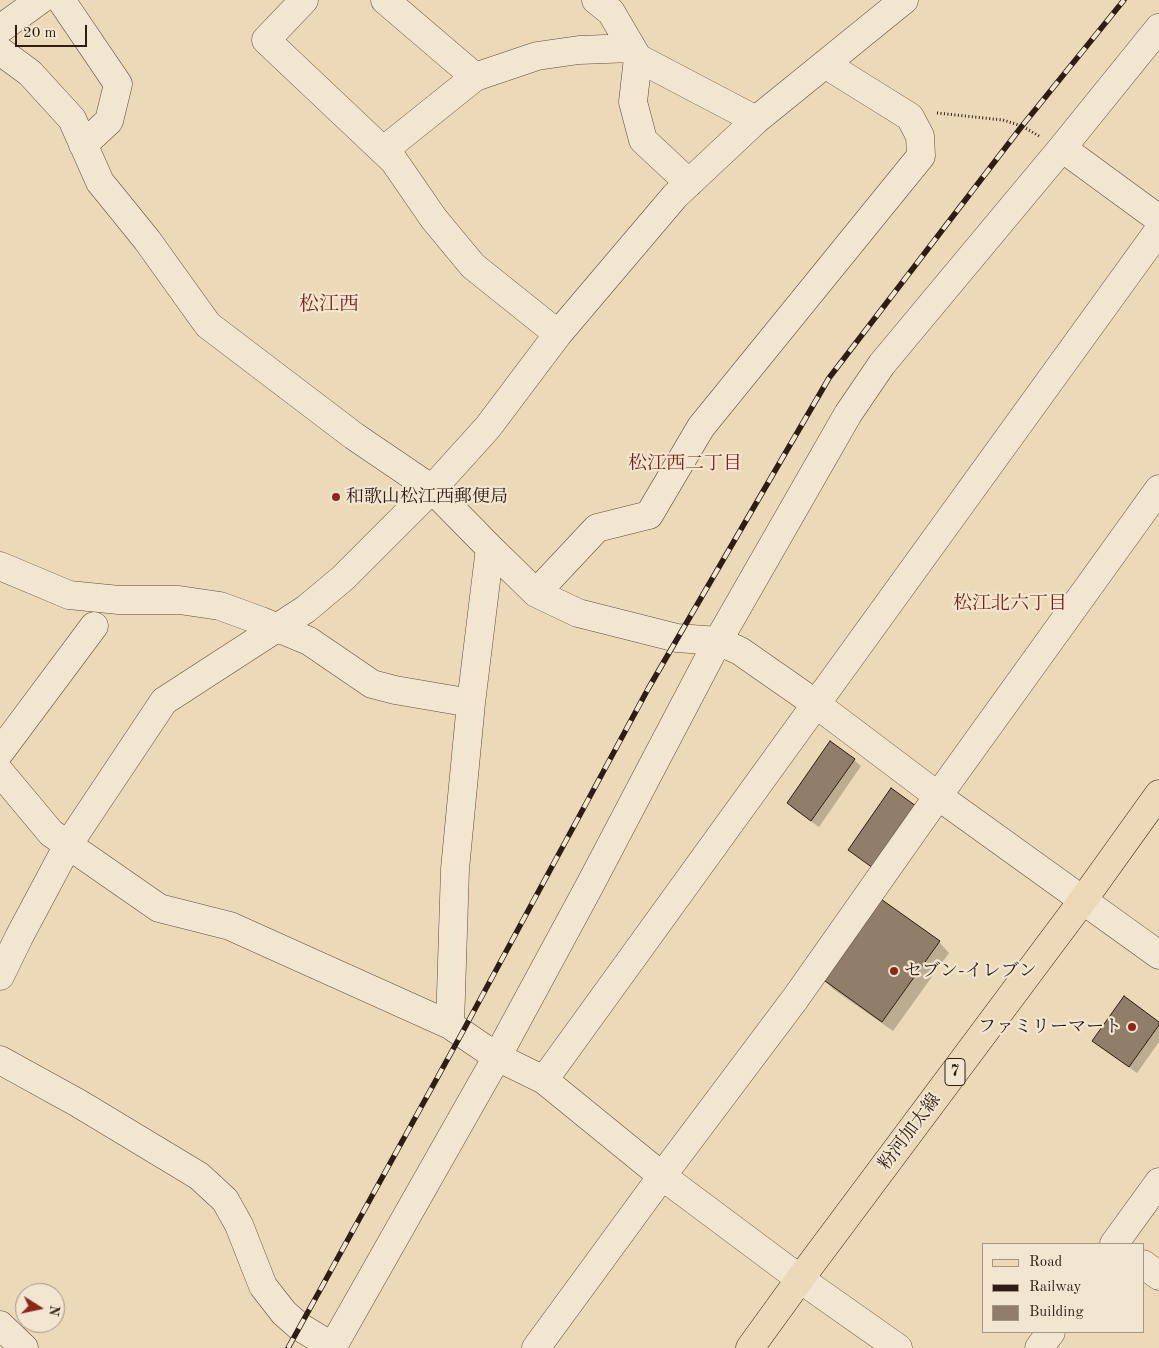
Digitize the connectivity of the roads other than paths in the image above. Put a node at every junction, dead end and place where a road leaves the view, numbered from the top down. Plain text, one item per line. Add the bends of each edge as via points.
1 (40, 0) edge
2 (61, 0) edge
3 (304, 0) edge
4 (385, 0) edge
5 (596, 0) edge
6 (887, 5) edge
7 (1159, 28) edge
8 (0, 29) edge
9 (0, 51) edge
10 (635, 53) junction
11 (825, 64) junction
12 (475, 77) junction
13 (756, 120) junction
14 (83, 145) junction
15 (1062, 148) junction
16 (384, 150) junction
17 (689, 183) junction
18 (1159, 219) edge
19 (1159, 230) edge
20 (558, 334) junction
21 (432, 489) junction
22 (1159, 489) edge
23 (490, 548) junction
24 (0, 566) edge
25 (536, 593) junction
26 (94, 626) dead end
27 (276, 628) junction
28 (718, 641) junction
29 (471, 703) junction
30 (816, 704) junction
31 (0, 752) edge
32 (0, 772) edge
33 (1159, 794) edge
34 (938, 796) junction
35 (68, 845) junction
36 (1083, 900) junction
37 (9, 932) edge
38 (1159, 955) edge
39 (0, 976) edge
40 (450, 1025) junction
41 (497, 1058) junction
42 (0, 1060) edge
43 (544, 1080) junction
44 (662, 1176) junction
45 (1159, 1182) edge
46 (1115, 1243) edge
47 (1144, 1265) edge
48 (1159, 1276) edge
49 (800, 1279) junction
50 (0, 1325) edge
51 (1050, 1333) edge
52 (332, 1347) edge
53 (24, 1348) edge
54 (536, 1348) edge
55 (750, 1348) edge
56 (898, 1348) edge
57 (1040, 1348) edge

1 - 8 street
2 - 14 street via 118,84 109,121
3 - 16 street via 266,40
4 - 12 street
5 - 10 street via 611,12
6 - 11 street
7 - 15 street
9 - 14 street via 30,73 72,119
10 - 12 street via 579,50 537,56
10 - 13 street
10 - 17 street via 633,102 643,140
11 - 13 street
11 - 25 street via 910,117 920,136 921,156 701,427 649,515 597,528
12 - 16 street
13 - 17 street
14 - 21 street via 100,182 147,240 208,325 354,436
15 - 18 street
15 - 28 street via 882,364 848,414
16 - 20 street via 473,266
17 - 20 street
19 - 30 street
20 - 21 street via 488,427
21 - 23 street
21 - 27 street via 343,578 306,609
22 - 34 street
23 - 25 street
23 - 29 street
24 - 27 street via 69,595 119,600 179,600 220,606
25 - 28 street via 578,613 677,638
26 - 31 street
27 - 29 street via 309,641 372,684
27 - 35 street via 164,701
28 - 30 street via 740,651
28 - 41 street
29 - 40 street via 455,869
30 - 34 street
30 - 43 street
32 - 35 street via 51,833
33 - 36 main road, 粉河加太線 / 7
34 - 36 street
34 - 44 street via 795,999
35 - 37 street
35 - 40 street via 159,908 230,926
36 - 38 street
36 - 49 main road, 粉河加太線 / 7
37 - 39 street
40 - 41 street
41 - 43 street
41 - 52 street
42 - 52 street via 199,1176 225,1200 239,1225 263,1286 284,1313
43 - 44 street
44 - 49 street
44 - 54 street
45 - 46 street
47 - 48 street
49 - 55 main road, 粉河加太線 / 7
49 - 56 street
50 - 53 street
51 - 57 street

